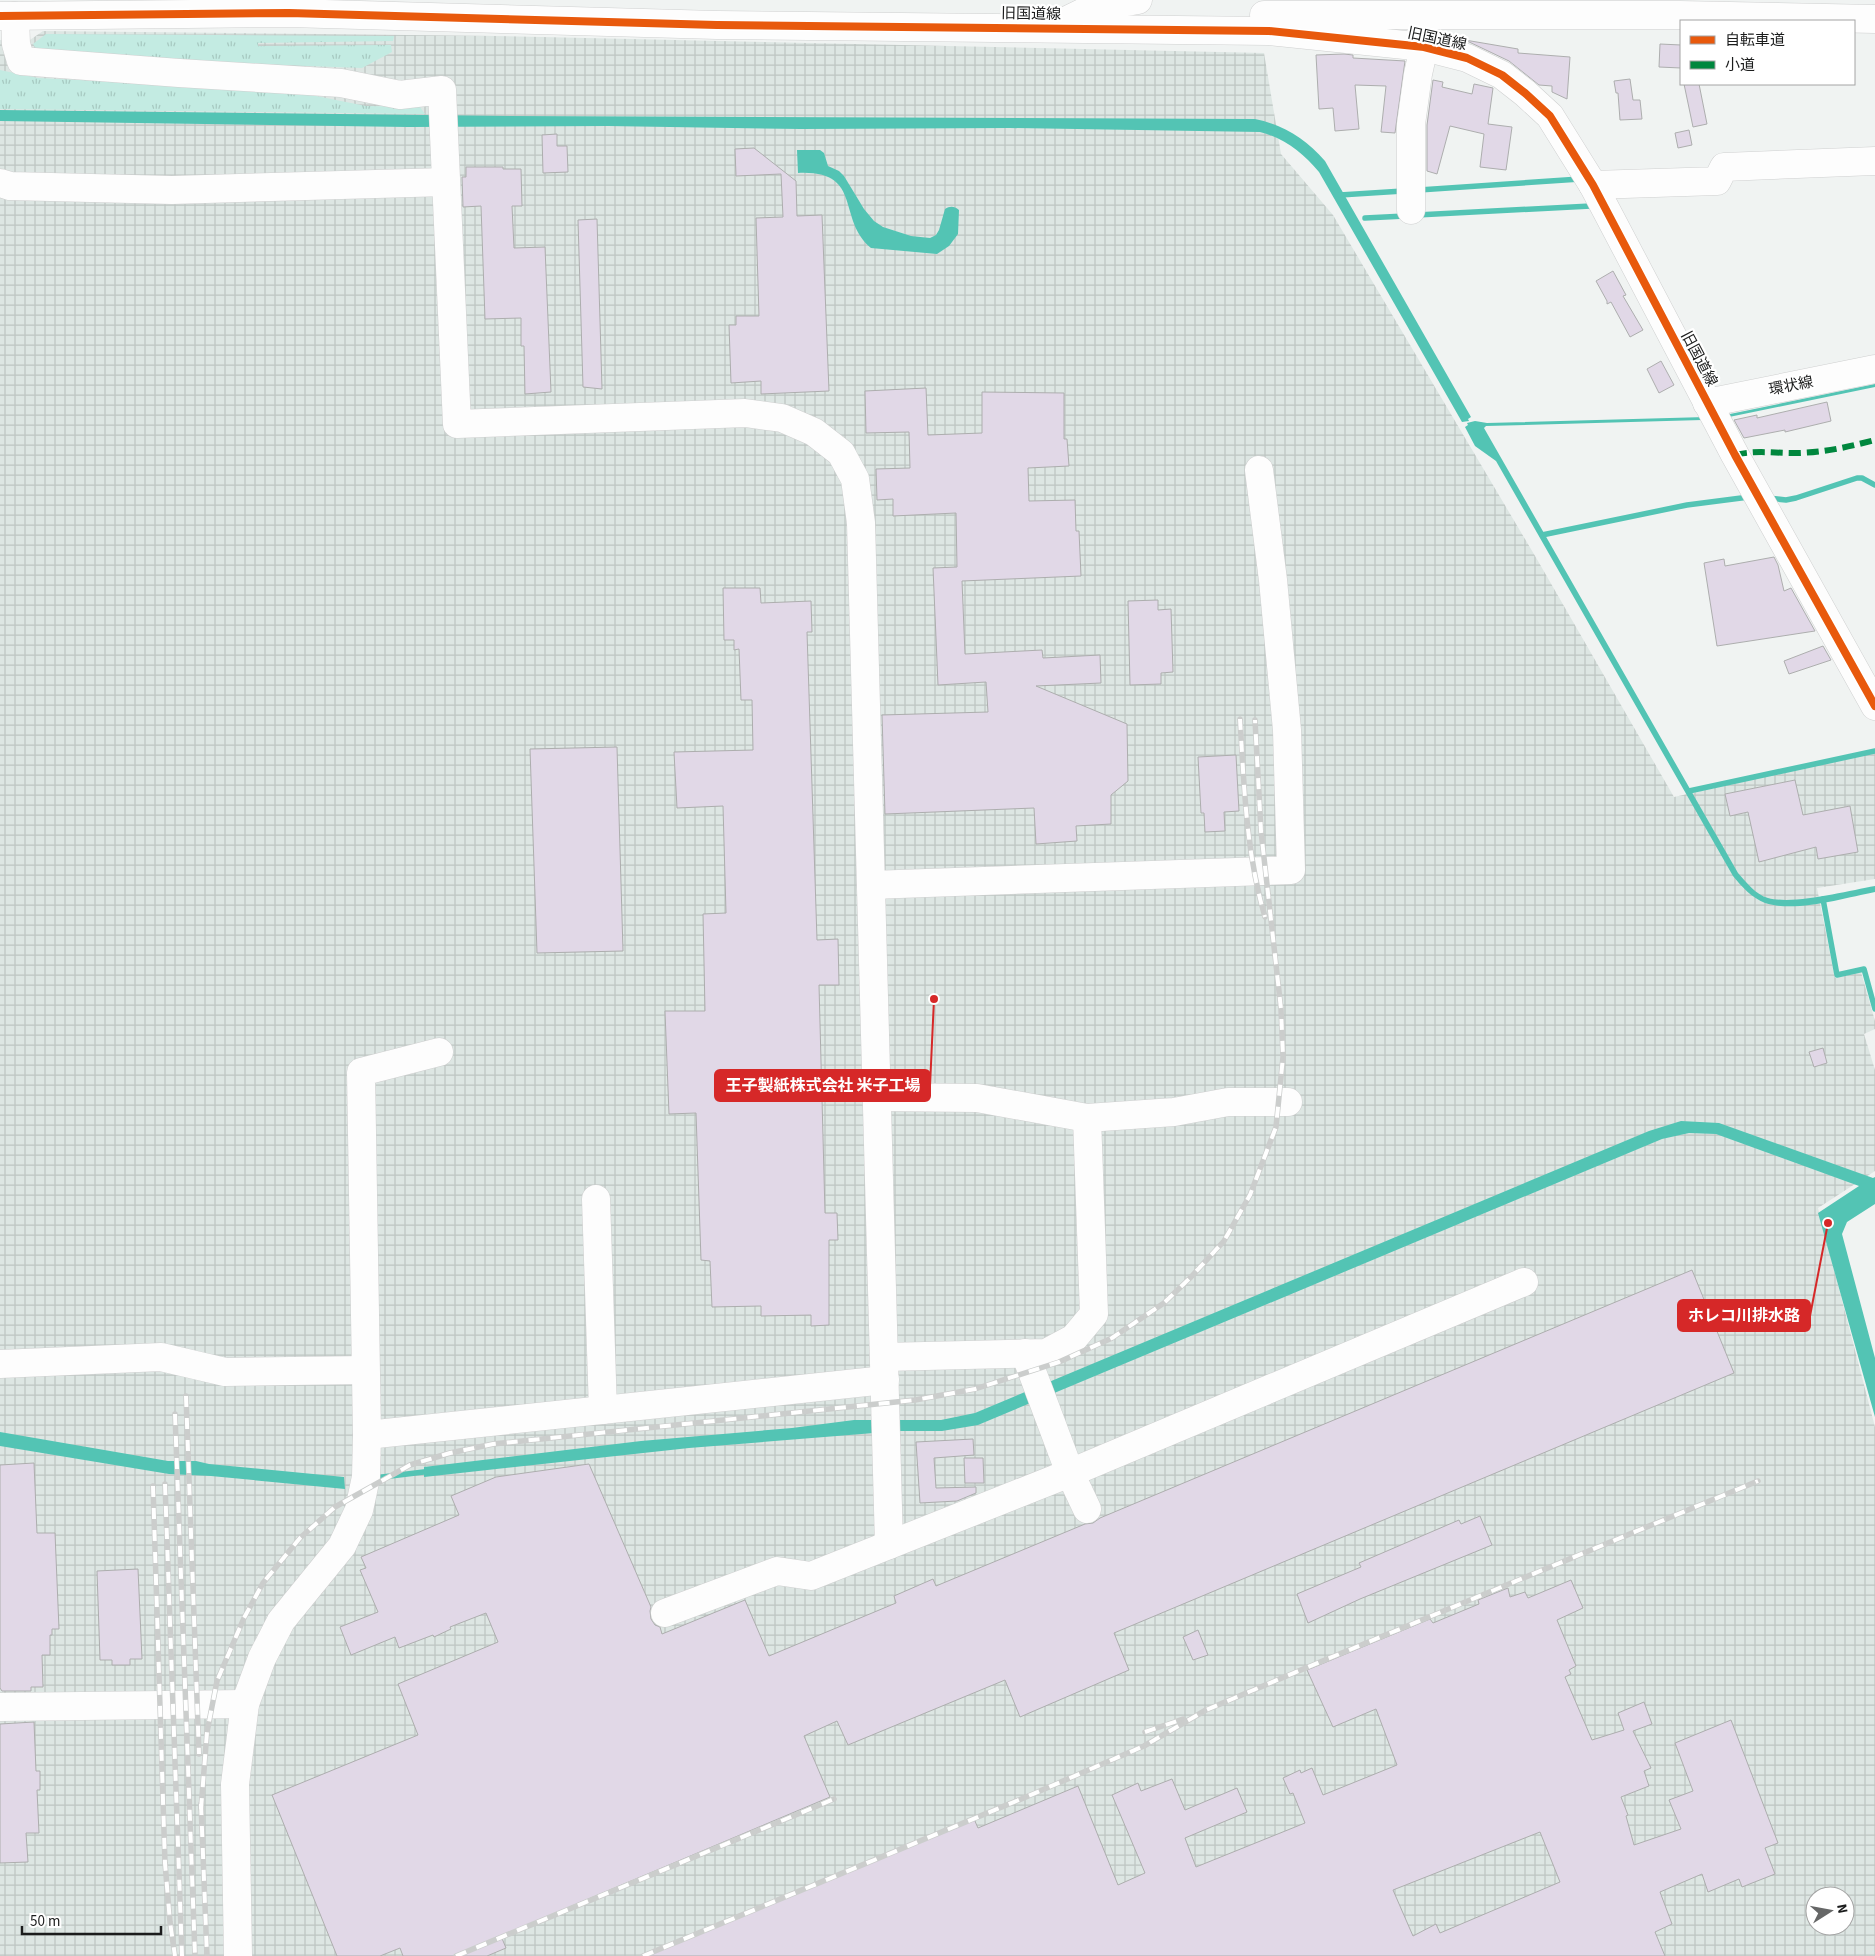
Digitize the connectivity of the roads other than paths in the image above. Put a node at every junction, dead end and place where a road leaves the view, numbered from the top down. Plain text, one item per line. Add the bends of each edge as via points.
1 (321, 0) edge
2 (1138, 0) edge
3 (289, 13) junction
4 (8, 16) edge
5 (1875, 19) edge
6 (1051, 28) junction
7 (1157, 29) junction
8 (1424, 48) junction
9 (1875, 161) edge
10 (446, 182) junction
11 (0, 183) edge
12 (1593, 185) junction
13 (1411, 210) dead end
14 (1875, 369) edge
15 (1707, 403) junction
16 (1259, 470) dead end
17 (1875, 706) edge
18 (871, 885) junction
19 (439, 1052) dead end
20 (877, 1097) junction
21 (1288, 1102) dead end
22 (1087, 1118) junction
23 (596, 1199) dead end
24 (1524, 1282) dead end
25 (1025, 1353) junction
26 (0, 1364) edge
27 (884, 1368) junction
28 (366, 1370) junction
29 (603, 1410) junction
30 (367, 1435) junction
31 (1070, 1473) junction
32 (1088, 1509) dead end
33 (889, 1545) junction
34 (666, 1613) dead end
35 (245, 1704) junction
36 (0, 1707) edge
37 (238, 1956) edge

1 - 3 street
2 - 6 street via 1092,8
3 - 4 street, 旧国道線
3 - 6 street, 旧国道線 via 717,25
4 - 10 street via 21,61 341,83 400,95 442,90
5 - 7 street via 1680,15 1206,15
6 - 7 street, 旧国道線
7 - 8 street, 旧国道線 via 1269,31
8 - 12 street, 旧国道線 via 1467,58 1502,75 1525,93 1550,116
8 - 13 street via 1411,124
9 - 12 street via 1724,167 1717,181
10 - 11 street via 172,190 10,186
10 - 18 street via 457,424 745,413 782,418 814,432 841,453 855,479 861,523
12 - 15 street, 旧国道線
14 - 15 street, 環状線
15 - 17 street, 旧国道線
16 - 18 street via 1287,730 1291,870
18 - 20 street
19 - 28 street via 361,1072
20 - 22 street via 977,1098
20 - 27 street
21 - 22 street via 1228,1102 1174,1112
22 - 25 street via 1094,1314 1074,1338 1046,1353
23 - 29 street
24 - 31 street
25 - 27 street
25 - 31 street
26 - 28 street via 160,1357 225,1372
27 - 29 street
27 - 33 street
28 - 30 street
29 - 30 street
30 - 35 street via 366,1477 359,1510 342,1546 281,1621 262,1658
31 - 32 street
31 - 33 street
33 - 34 street via 811,1576 777,1571
35 - 36 street
35 - 37 street via 235,1784

